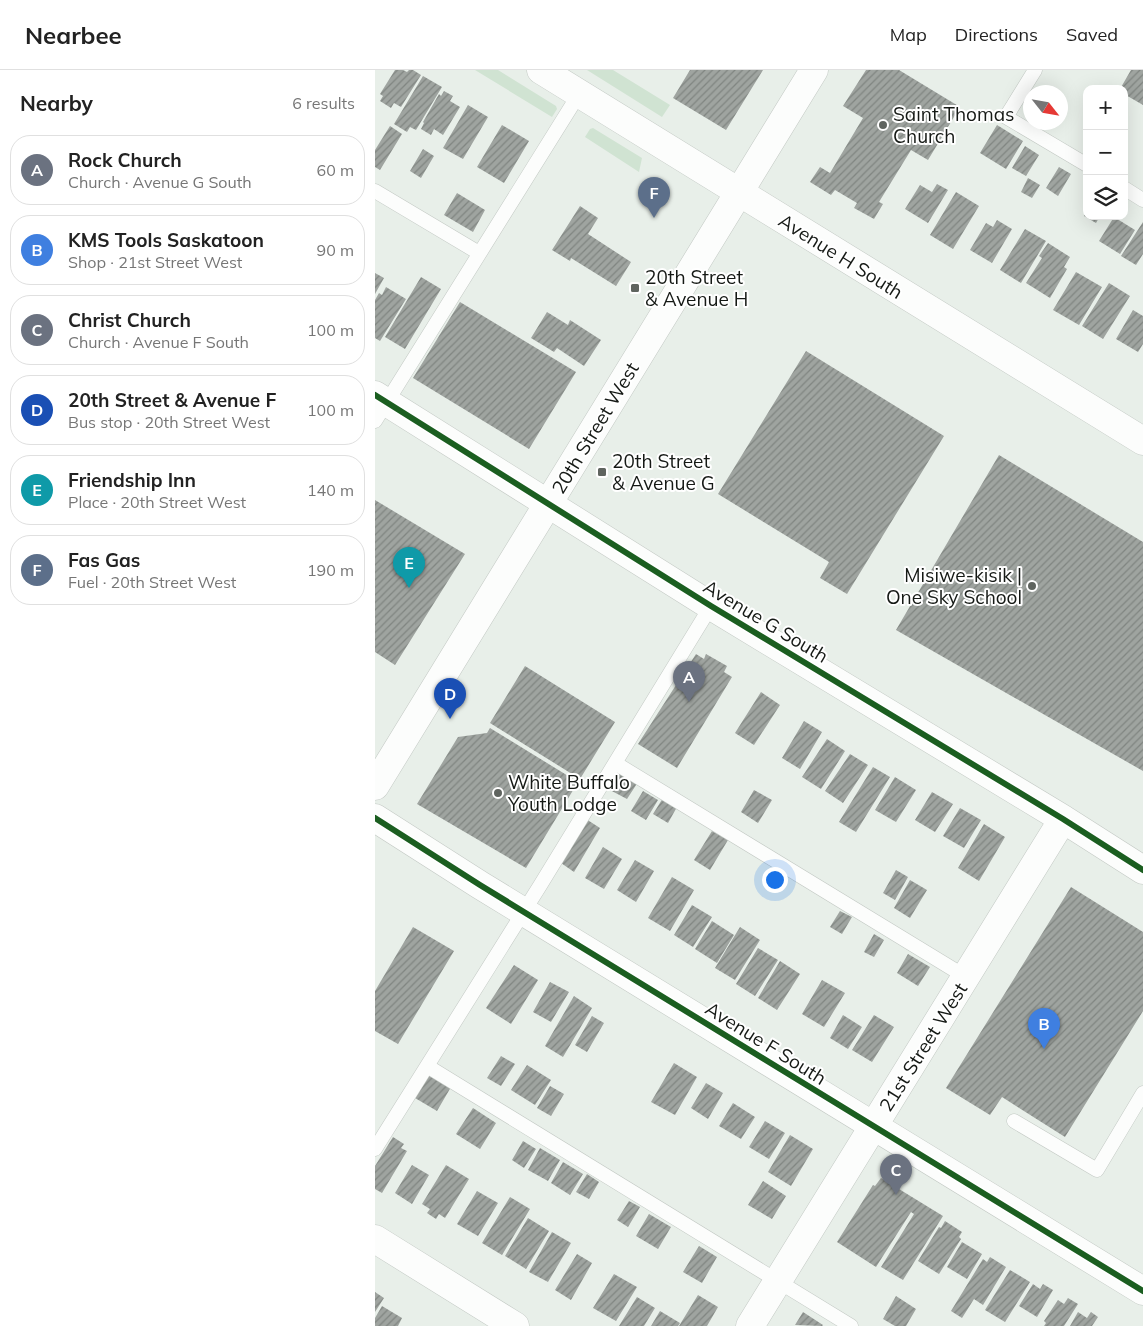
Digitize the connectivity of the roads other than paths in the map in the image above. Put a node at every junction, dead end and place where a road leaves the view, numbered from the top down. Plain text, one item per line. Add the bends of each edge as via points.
1 (541, 70) edge
2 (814, 70) edge
3 (1035, 70) edge
4 (579, 94) junction
5 (1083, 163) edge
6 (375, 191) edge
7 (1128, 191) edge
8 (739, 193) junction
9 (1143, 200) edge
10 (479, 253) junction
11 (379, 406) edge
12 (1143, 441) edge
13 (548, 505) junction
14 (711, 606) junction
15 (615, 763) junction
16 (375, 786) edge
17 (375, 818) edge
18 (1063, 819) junction
19 (1143, 870) edge
20 (523, 912) junction
21 (966, 977) junction
22 (427, 1066) junction
23 (1143, 1093) edge
24 (1138, 1112) edge
25 (1014, 1121) dead end
26 (873, 1127) junction
27 (375, 1149) edge
28 (375, 1239) edge
29 (778, 1282) junction
30 (1143, 1291) edge
31 (515, 1326) edge
32 (750, 1326) edge
33 (851, 1326) edge

1 - 4 street, Avenue H South
2 - 8 street, 20th Street West
3 - 5 lane via 1006,116
4 - 8 street, Avenue H South
4 - 10 lane
6 - 10 lane
7 - 9 lane
8 - 12 street, Avenue H South
8 - 13 street, 20th Street West
10 - 11 lane
11 - 13 street, Avenue G South
13 - 14 street, Avenue G South
13 - 16 street, 20th Street West
14 - 15 lane
14 - 18 street, Avenue G South
15 - 20 lane
15 - 21 lane
17 - 20 street, Avenue F South
18 - 19 street, Avenue G South
18 - 21 street, 21st Street West
20 - 22 lane
20 - 26 street, Avenue F South
21 - 26 street, 21st Street West
22 - 27 lane
22 - 29 lane
23 - 24 lane
24 - 25 lane via 1097,1170
26 - 29 street, 21st Street West
26 - 30 street, Avenue F South
28 - 31 street
29 - 32 street, 21st Street West
29 - 33 lane

